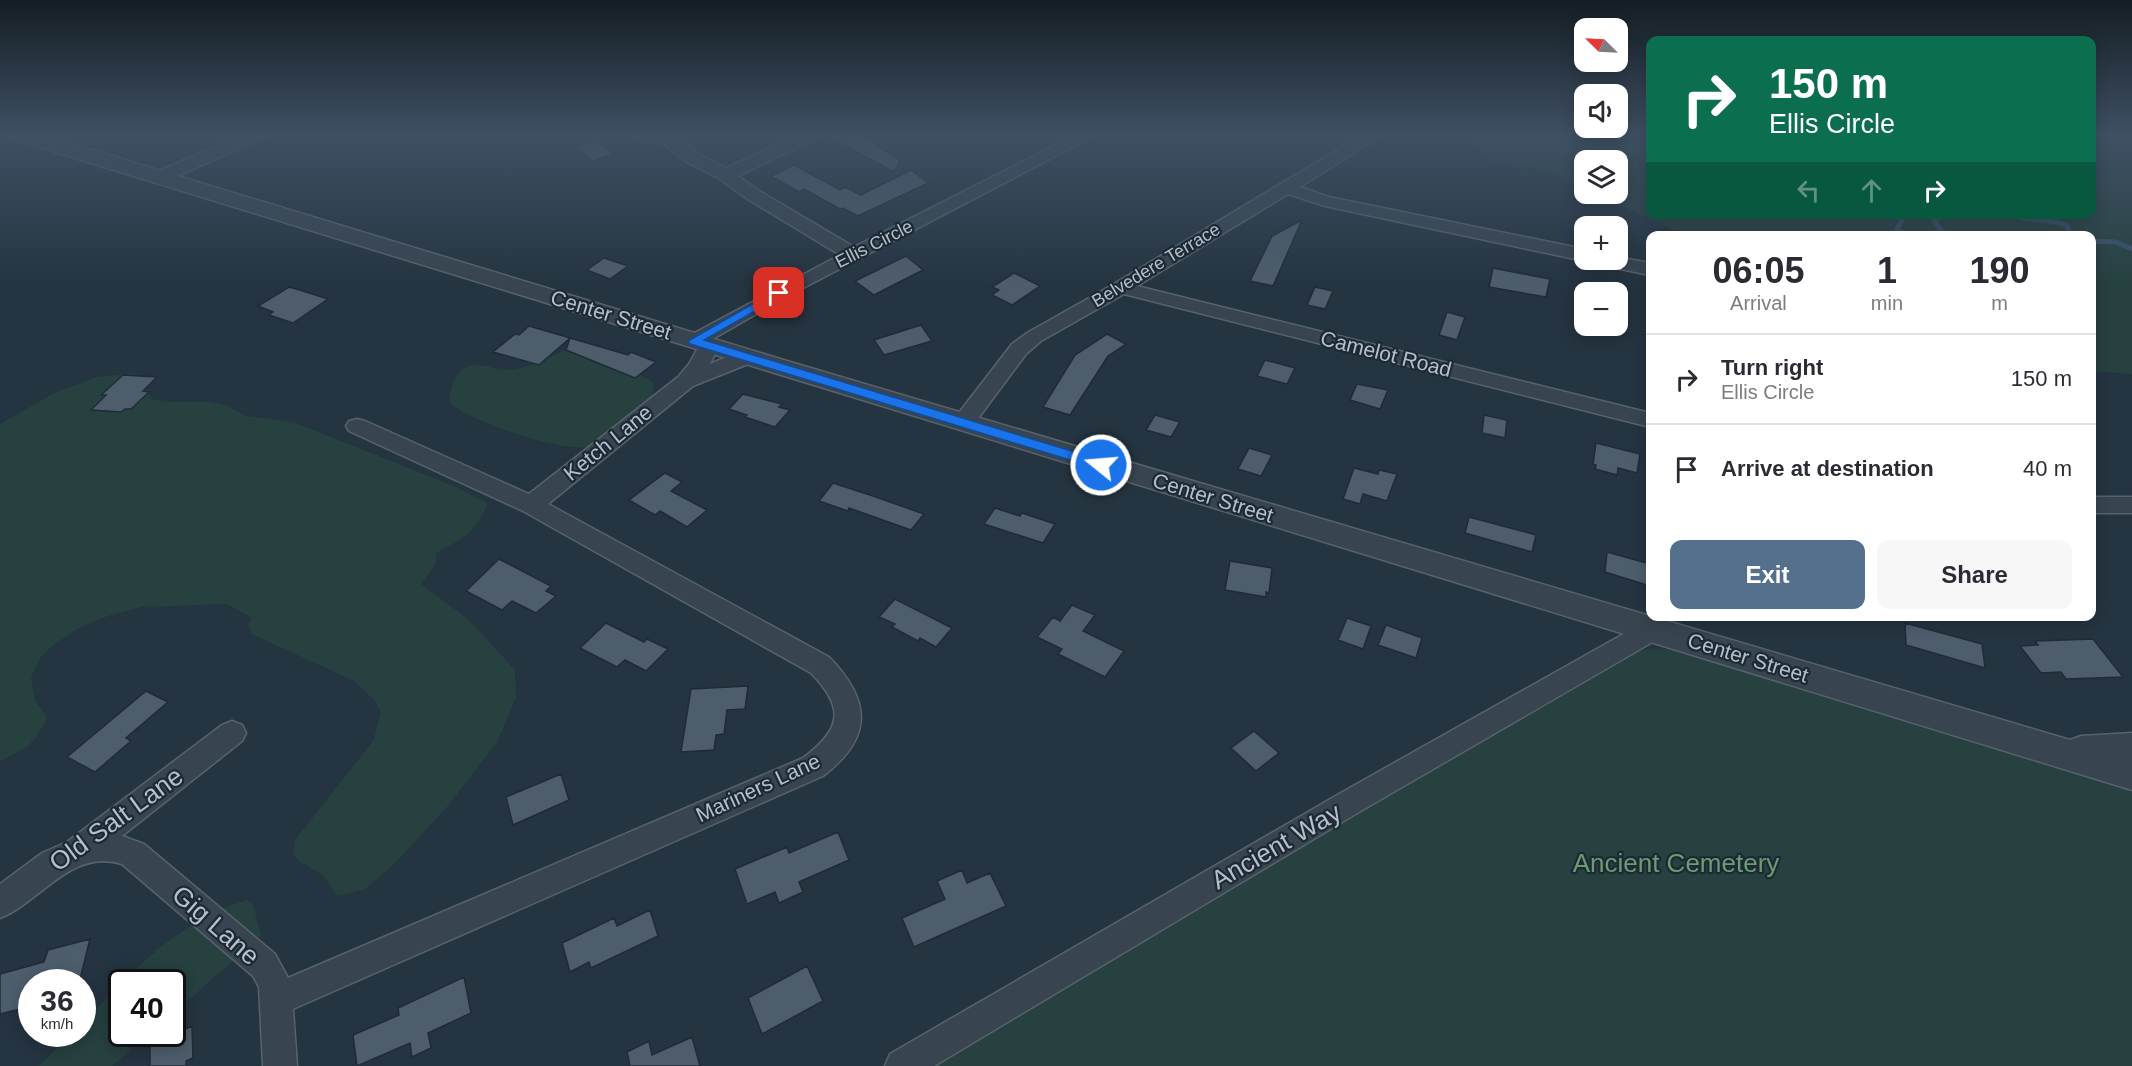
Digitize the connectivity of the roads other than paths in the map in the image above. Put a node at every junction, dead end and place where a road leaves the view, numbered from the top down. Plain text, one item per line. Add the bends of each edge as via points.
1 (180, 185) edge
2 (739, 185) edge
3 (989, 185) edge
4 (1291, 185) edge
5 (1286, 188) junction
6 (1574, 253) edge
7 (852, 254) junction
8 (1628, 265) edge
9 (1646, 268) edge
10 (1121, 288) junction
11 (702, 343) junction
12 (746, 357) junction
13 (685, 382) junction
14 (1646, 419) edge
15 (963, 423) junction
16 (357, 426) dead end
17 (2096, 502) edge
18 (531, 505) junction
19 (2132, 505) edge
20 (1652, 630) junction
21 (232, 733) dead end
22 (2132, 748) edge
23 (2065, 753) junction
24 (2132, 774) edge
25 (78, 852) junction
26 (0, 903) edge
27 (276, 999) junction
28 (280, 1066) edge
29 (902, 1066) edge

1 - 11 street, Center Street
2 - 7 street
3 - 7 street, Ellis Circle
4 - 5 street, Belvedere Terrace
5 - 6 street via 1325,201
5 - 10 street, Belvedere Terrace
7 - 11 street, Ellis Circle via 770,297
8 - 9 street
10 - 14 street, Camelot Road
10 - 15 street, Belvedere Terrace via 1019,349
11 - 12 street, Center Street
11 - 13 street, Ketch Lane via 698,367
12 - 13 street, Ketch Lane
12 - 15 street, Center Street
13 - 18 street, Ketch Lane
15 - 20 street, Center Street
16 - 18 street, Mariners Lane
17 - 19 street
18 - 27 street, Mariners Lane via 820,665 833,677 848,703 850,713 843,738 823,760 806,771
20 - 23 street, Center Street
20 - 29 street, Ancient Way
21 - 25 street, Old Salt Lane
22 - 23 street
23 - 24 street, Center Street
25 - 26 street, Old Salt Lane via 53,863
25 - 27 street, Gig Lane via 102,846 119,847 133,854 264,965
27 - 28 street, Gig Lane

